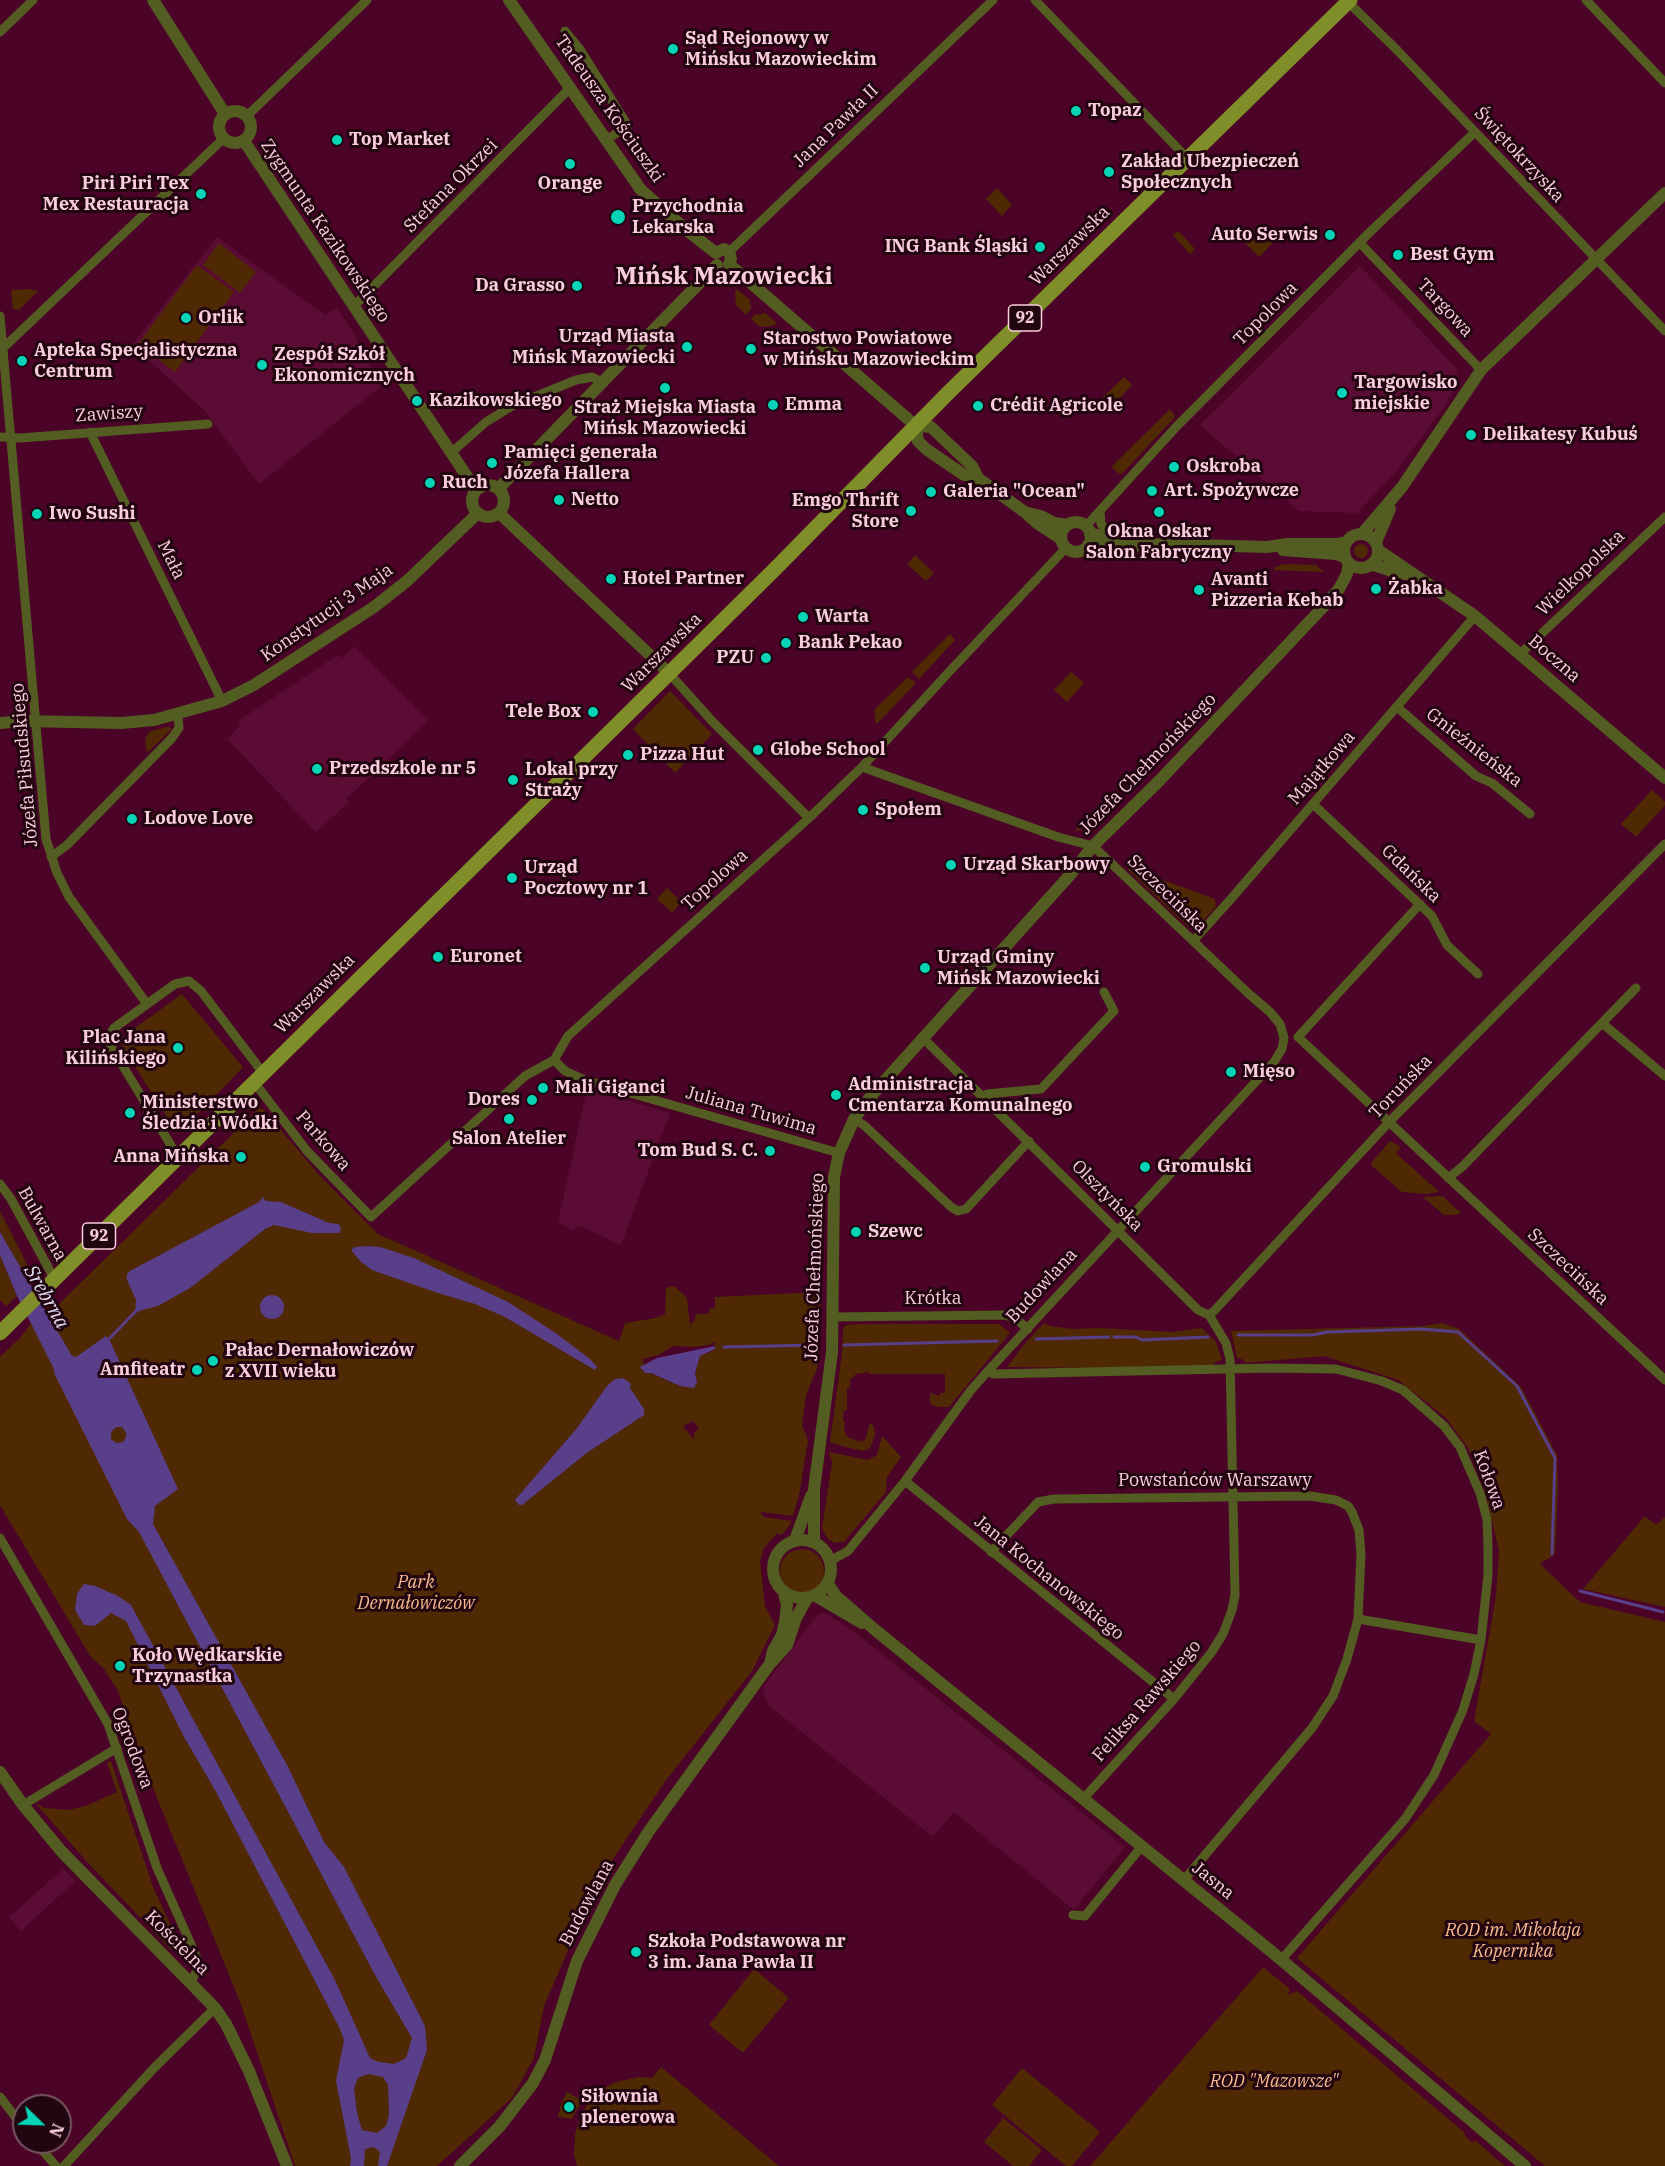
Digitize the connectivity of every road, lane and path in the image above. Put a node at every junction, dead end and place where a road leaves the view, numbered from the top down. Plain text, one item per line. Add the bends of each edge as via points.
1 (33, 0) edge
2 (153, 0) edge
3 (367, 0) edge
4 (509, 0) edge
5 (993, 0) edge
6 (1035, 0) edge
7 (1586, 0) edge
8 (1349, 1) edge
9 (565, 31) dead end
10 (0, 32) edge
11 (1665, 83) edge
12 (570, 88) junction
13 (225, 114) junction
14 (247, 116) junction
15 (1475, 132) junction
16 (223, 139) junction
17 (606, 140) junction
18 (244, 141) junction
19 (1187, 158) junction
20 (1665, 193) edge
21 (1360, 243) junction
22 (723, 258) junction
23 (1596, 259) junction
24 (354, 306) junction
25 (0, 316) edge
26 (1665, 331) edge
27 (1, 350) edge
28 (1481, 370) junction
29 (602, 382) junction
30 (208, 424) dead end
31 (916, 426) junction
32 (90, 432) junction
33 (0, 437) edge
34 (12, 438) junction
35 (452, 452) junction
36 (978, 478) junction
37 (1402, 487) junction
38 (499, 488) junction
39 (476, 490) junction
40 (1100, 511) junction
41 (478, 513) junction
42 (499, 513) junction
43 (1026, 513) junction
44 (1665, 517) edge
45 (1067, 525) junction
46 (1362, 534) junction
47 (1088, 535) junction
48 (1111, 536) junction
49 (1346, 542) junction
50 (1064, 544) junction
51 (1161, 544) junction
52 (1377, 546) junction
53 (1267, 547) junction
54 (1356, 563) junction
55 (1414, 575) junction
56 (1475, 616) junction
57 (1520, 654) junction
58 (669, 673) junction
59 (222, 701) junction
60 (1397, 707) junction
61 (178, 715) junction
62 (37, 721) junction
63 (0, 723) edge
64 (862, 767) junction
65 (1665, 778) edge
66 (1313, 804) junction
67 (1530, 814) dead end
68 (809, 818) junction
69 (1665, 844) edge
70 (1093, 846) junction
71 (51, 856) junction
72 (1420, 904) junction
73 (1193, 941) junction
74 (1478, 974) dead end
75 (1636, 988) dead end
76 (1104, 992) dead end
77 (147, 1004) junction
78 (1602, 1023) junction
79 (1298, 1037) junction
80 (922, 1038) junction
81 (1284, 1038) junction
82 (555, 1060) junction
83 (1665, 1076) edge
84 (258, 1078) junction
85 (983, 1098) junction
86 (855, 1119) junction
87 (1389, 1122) junction
88 (1029, 1141) junction
89 (839, 1153) junction
90 (178, 1157) junction
91 (1448, 1178) junction
92 (0, 1184) edge
93 (1118, 1230) junction
94 (55, 1280) junction
95 (1209, 1315) junction
96 (833, 1317) junction
97 (1028, 1329) junction
98 (0, 1333) edge
99 (1231, 1369) junction
100 (988, 1371) junction
101 (1665, 1380) edge
102 (905, 1481) junction
103 (814, 1489) junction
104 (1234, 1497) junction
105 (0, 1538) edge
106 (795, 1540) junction
107 (814, 1542) junction
108 (991, 1552) junction
109 (830, 1561) junction
110 (828, 1584) junction
111 (784, 1593) junction
112 (811, 1598) junction
113 (1358, 1619) junction
114 (874, 1629) junction
115 (1481, 1640) junction
116 (769, 1665) junction
117 (1174, 1699) junction
118 (117, 1748) junction
119 (0, 1772) edge
120 (1083, 1798) junction
121 (22, 1805) junction
122 (1142, 1846) junction
123 (1184, 1880) junction
124 (1073, 1915) dead end
125 (1281, 1960) junction
126 (191, 1982) junction
127 (215, 2008) junction
128 (0, 2097) edge
129 (12, 2112) edge
130 (46, 2154) edge
131 (56, 2166) edge
132 (64, 2166) edge
133 (286, 2166) edge
134 (460, 2166) edge
135 (1525, 2166) edge

1 - 10 street
2 - 13 street
3 - 14 street
4 - 12 street, Tadeusza Kościuszki
5 - 22 street, Jana Pawła II
6 - 19 street
7 - 11 street
8 - 15 street, Świętokrzyska
8 - 19 main road, Warszawska / 92
9 - 17 street via 628,126
12 - 17 street, Tadeusza Kościuszki
12 - 24 street, Stefana Okrzei
13 - 14 street via 234,111
13 - 16 street via 219,123
14 - 18 street via 251,131
15 - 21 street, Topolowa
15 - 23 street, Świętokrzyska
16 - 18 street via 232,143
16 - 27 street
17 - 22 street, Tadeusza Kościuszki via 641,190
18 - 24 street, Zygmunta Kazikowskiego
19 - 31 main road, Warszawska / 92
20 - 23 street
21 - 28 street, Targowa
21 - 40 street, Topolowa via 1177,426
22 - 29 street
22 - 31 street, Tadeusza Kościuszki
23 - 26 street, Świętokrzyska
23 - 28 street
24 - 35 street, Zygmunta Kazikowskiego
25 - 27 street, Józefa Piłsudskiego
27 - 34 street, Józefa Piłsudskiego
28 - 37 street
29 - 35 street via 592,377 576,380 512,406 486,422
29 - 38 street
30 - 32 street, Zawiszy
31 - 36 street via 931,427 972,466
31 - 36 street via 918,441 926,449 964,476
31 - 58 main road, Warszawska / 92
32 - 34 street, Zawiszy
32 - 59 street, Mała
33 - 34 street, Zawiszy
34 - 62 street, Józefa Piłsudskiego
35 - 39 street, Zygmunta Kazikowskiego
36 - 43 street
37 - 46 street
37 - 52 street
38 - 39 street via 490,484
38 - 42 street via 505,502
39 - 41 street via 472,499
40 - 47 street, Topolowa
40 - 48 street via 1101,524
41 - 42 street via 487,517
41 - 59 street, Konstytucji 3 Maja via 374,607 254,685
42 - 58 street
43 - 45 street
43 - 50 street
44 - 57 street, Wielkopolska
45 - 47 street via 1077,522
45 - 50 street via 1062,531
46 - 49 street
46 - 52 street via 1372,538
47 - 48 street
47 - 50 street via 1077,551
47 - 51 street via 1120,547
48 - 51 street
49 - 53 street
49 - 54 street via 1343,552
50 - 64 street, Topolowa
51 - 53 street
52 - 54 street via 1377,555
52 - 55 street, Boczna
53 - 54 street, Boczna via 1336,554
54 - 55 street, Boczna
54 - 70 street, Józefa Chełmońskiego via 1347,584
55 - 56 street, Boczna
56 - 57 street, Boczna
56 - 60 street, Majątkowa
57 - 65 street, Boczna
58 - 68 street
58 - 84 main road, Warszawska / 92
59 - 61 street, Konstytucji 3 Maja
60 - 66 street, Majątkowa
60 - 67 street, Gnieźnieńska via 1476,776 1492,783
61 - 62 street, Konstytucji 3 Maja via 121,723
61 - 71 street via 179,728 172,738
62 - 63 street, Konstytucji 3 Maja
62 - 71 street, Józefa Piłsudskiego via 42,801
64 - 68 street, Topolowa
64 - 70 street, Szczecińska
66 - 72 street, Gdańska
66 - 73 street, Majątkowa
68 - 82 street, Topolowa via 568,1036
69 - 87 street, Toruńska
70 - 73 street, Szczecińska
70 - 80 street, Józefa Chełmońskiego
71 - 77 street, Józefa Piłsudskiego via 73,902
72 - 74 street, Gdańska via 1432,916 1447,945
72 - 79 street
73 - 81 street, Szczecińska via 1270,1012 1280,1024
75 - 78 street
76 - 85 street via 1114,1011 1041,1089 987,1094
77 - 84 street via 178,982 195,985
77 - 90 street via 114,1028 109,1043
78 - 83 street
78 - 91 street
79 - 81 street
79 - 87 street, Szczecińska
80 - 85 street, Olsztyńska
80 - 86 street, Józefa Chełmońskiego
81 - 93 street, Budowlana via 1274,1062
82 - 84 street, Parkowa via 525,1076 371,1217 307,1150
82 - 89 street, Juliana Tuwima via 565,1071 585,1080
84 - 90 main road, Warszawska / 92
85 - 88 street, Olsztyńska
86 - 88 street via 958,1211 966,1209
86 - 89 street, Józefa Chełmońskiego
87 - 91 street, Szczecińska
87 - 95 street, Toruńska
88 - 93 street, Olsztyńska
89 - 96 street, Józefa Chełmońskiego via 833,1195
90 - 94 main road, Warszawska / 92
91 - 101 street, Szczecińska
92 - 94 street, Bulwarna
93 - 95 street, Olsztyńska via 1198,1310
93 - 97 street, Budowlana
94 - 98 main road, Warszawska / 92
95 - 99 street via 1226,1343
96 - 97 street, Krótka via 1006,1316
96 - 103 street, Józefa Chełmońskiego
97 - 100 street, Budowlana
99 - 100 street, Kołowa via 993,1374
99 - 104 street, Feliksa Rawskiego
99 - 115 street, Kołowa via 1336,1368 1360,1374 1403,1390 1444,1426 1460,1447 1487,1519 1488,1575
100 - 102 street, Budowlana
102 - 108 street, Jana Kochanowskiego
102 - 109 street, Budowlana via 848,1551
103 - 106 street, Józefa Chełmońskiego
103 - 107 street, Józefa Chełmońskiego
104 - 108 street, Powstańców Warszawy via 1038,1502
104 - 113 street, Powstańców Warszawy via 1310,1496 1348,1506 1359,1530
104 - 117 street, Feliksa Rawskiego via 1235,1595 1228,1624 1218,1644
105 - 118 street, Ogrodowa via 100,1708
106 - 107 street
106 - 111 street via 786,1544 774,1559 774,1579
107 - 109 street
108 - 117 street, Jana Kochanowskiego
109 - 110 street
110 - 112 street
110 - 114 street, Jasna
111 - 112 street
111 - 116 street, Budowlana via 785,1622
112 - 114 street, Jasna
112 - 116 street, Budowlana via 800,1608 787,1644
113 - 115 street
113 - 123 street, Powstańców Warszawy via 1341,1677 1322,1713
114 - 120 street, Jasna
115 - 125 street, Kołowa via 1456,1729 1434,1775 1405,1819
116 - 134 street, Budowlana via 649,1831 615,1885 577,1961 545,2060 533,2083 500,2126
117 - 120 street, Feliksa Rawskiego
118 - 121 street
118 - 126 street, Ogrodowa via 160,1877 197,1958
119 - 121 street, Kościelna
120 - 122 street, Jasna
121 - 126 street, Kościelna via 62,1852
122 - 123 street, Jasna
122 - 124 street via 1085,1916
123 - 125 street, Jasna
125 - 135 street, Jasna
126 - 127 street, Kościelna
127 - 132 street
127 - 133 street, Kościelna via 249,2071
128 - 129 street
130 - 131 street

